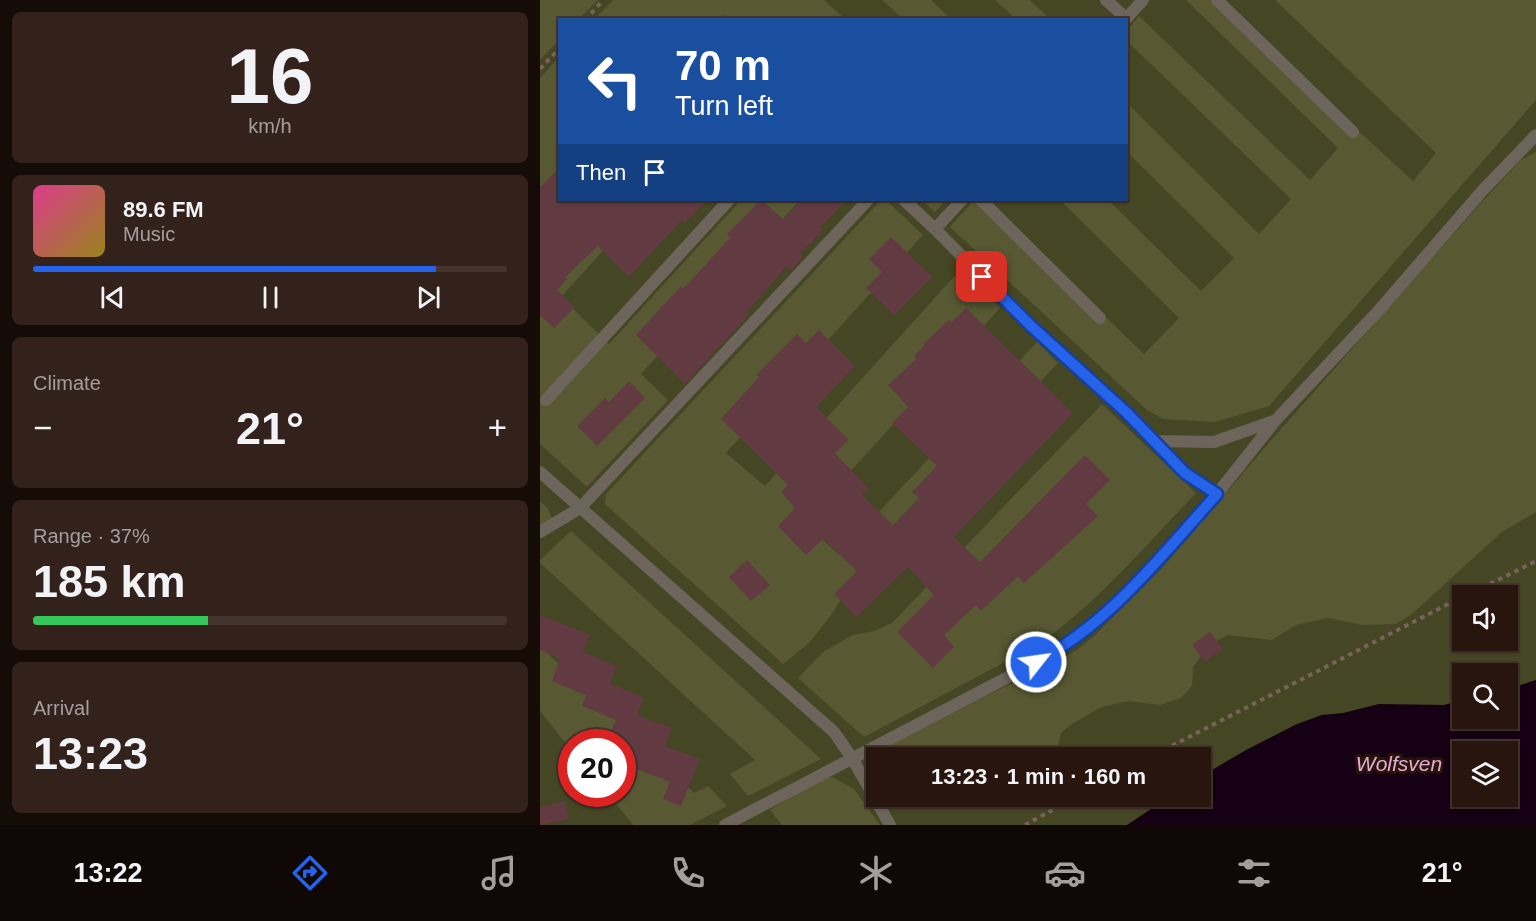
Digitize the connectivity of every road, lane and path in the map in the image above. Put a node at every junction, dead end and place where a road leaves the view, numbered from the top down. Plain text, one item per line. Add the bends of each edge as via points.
1 (603, 0) edge
2 (1106, 0) edge
3 (1143, 0) edge
4 (1216, 0) edge
5 (587, 18) edge
6 (1125, 18) edge
7 (1127, 18) edge
8 (558, 50) edge
9 (540, 69) edge
10 (1353, 132) dead end
11 (1536, 135) edge
12 (728, 201) edge
13 (867, 201) edge
14 (905, 201) edge
15 (961, 201) edge
16 (982, 201) edge
17 (935, 229) junction
18 (1100, 318) dead end
19 (546, 400) dead end
20 (1275, 421) junction
21 (1153, 441) junction
22 (540, 472) edge
23 (1217, 494) junction
24 (580, 508) junction
25 (540, 532) edge
26 (1536, 561) edge
27 (1487, 585) edge
28 (1452, 602) edge
29 (1169, 747) edge
30 (852, 758) junction
31 (1058, 807) edge
32 (725, 825) edge
33 (890, 825) edge
34 (1025, 825) edge

1 - 5 path
2 - 6 lane
3 - 7 lane
4 - 10 lane
8 - 9 path
11 - 20 lane
12 - 19 lane
13 - 24 lane
14 - 17 lane
15 - 17 lane
16 - 18 lane
17 - 21 lane
20 - 21 lane via 1214,442
20 - 23 lane
21 - 23 lane via 1185,473
22 - 24 lane
23 - 30 lane via 1124,596 1056,652
24 - 25 lane
24 - 30 lane via 834,732
26 - 27 path
28 - 29 path
30 - 32 lane
30 - 33 lane
31 - 34 path

